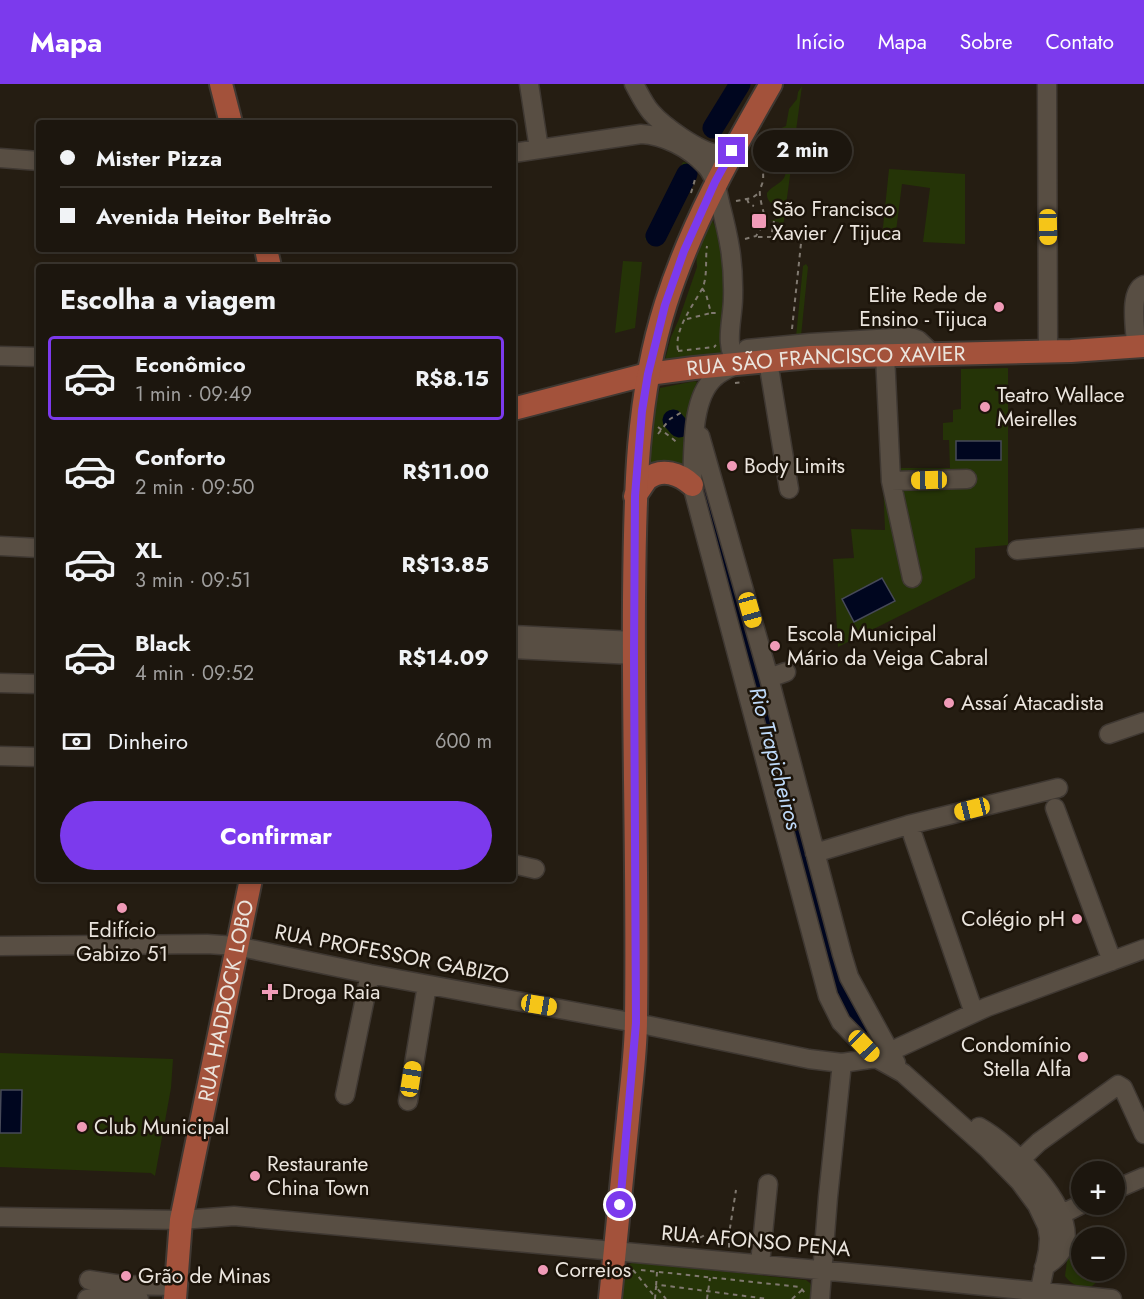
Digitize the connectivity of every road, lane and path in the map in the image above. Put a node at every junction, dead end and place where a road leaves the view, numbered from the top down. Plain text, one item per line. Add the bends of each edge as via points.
1 (221, 84) edge
2 (529, 84) edge
3 (634, 84) edge
4 (771, 84) edge
5 (1047, 84) edge
6 (652, 113) junction
7 (230, 120) edge
8 (641, 134) junction
9 (539, 148) junction
10 (754, 149) dead end
11 (732, 151) junction
12 (516, 152) edge
13 (688, 152) junction
14 (0, 158) edge
15 (36, 161) edge
16 (715, 182) junction
17 (759, 193) junction
18 (747, 200) junction
19 (689, 201) dead end
20 (736, 201) dead end
21 (754, 206) dead end
22 (774, 221) dead end
23 (802, 234) dead end
24 (756, 236) junction
25 (745, 239) dead end
26 (703, 242) dead end
27 (707, 244) junction
28 (715, 245) dead end
29 (1144, 285) edge
30 (702, 288) junction
31 (718, 305) dead end
32 (711, 313) junction
33 (718, 313) junction
34 (719, 318) dead end
35 (686, 319) junction
36 (1140, 338) edge
37 (719, 342) dead end
38 (790, 346) junction
39 (678, 351) junction
40 (1048, 352) junction
41 (933, 354) junction
42 (885, 355) junction
43 (0, 356) edge
44 (36, 357) edge
45 (742, 357) junction
46 (678, 359) dead end
47 (768, 361) junction
48 (648, 374) junction
49 (516, 408) edge
50 (691, 413) junction
51 (662, 429) junction
52 (655, 440) dead end
53 (682, 447) dead end
54 (967, 479) dead end
55 (891, 481) junction
56 (692, 485) junction
57 (789, 489) dead end
58 (635, 496) junction
59 (1144, 538) edge
60 (0, 546) edge
61 (36, 548) edge
62 (1017, 550) dead end
63 (912, 578) dead end
64 (516, 636) edge
65 (544, 645) junction
66 (634, 648) junction
67 (516, 649) edge
68 (0, 683) edge
69 (36, 684) edge
70 (1144, 722) edge
71 (1109, 734) dead end
72 (0, 756) edge
73 (36, 757) edge
74 (1058, 788) dead end
75 (1055, 808) dead end
76 (913, 836) dead end
77 (815, 853) junction
78 (516, 865) edge
79 (535, 869) dead end
80 (249, 882) edge
81 (0, 946) edge
82 (236, 946) junction
83 (1144, 949) edge
84 (1112, 961) junction
85 (370, 974) junction
86 (427, 985) junction
87 (974, 1013) junction
88 (636, 1023) junction
89 (883, 1055) junction
90 (842, 1063) junction
91 (345, 1095) dead end
92 (408, 1101) dead end
93 (952, 1117) junction
94 (1144, 1134) edge
95 (1020, 1160) junction
96 (1144, 1177) edge
97 (768, 1184) dead end
98 (1125, 1185) edge
99 (736, 1190) dead end
100 (1071, 1210) edge
101 (1062, 1214) junction
102 (0, 1217) edge
103 (181, 1220) junction
104 (692, 1242) dead end
105 (615, 1251) junction
106 (760, 1264) junction
107 (1044, 1267) junction
108 (823, 1270) junction
109 (657, 1272) junction
110 (710, 1278) junction
111 (89, 1280) dead end
112 (656, 1287) junction
113 (108, 1289) junction
114 (803, 1289) junction
115 (708, 1291) junction
116 (176, 1292) edge
117 (1039, 1295) edge
118 (655, 1298) edge
119 (1093, 1298) edge
120 (87, 1299) edge
121 (139, 1299) edge
122 (610, 1299) edge
123 (666, 1299) edge
124 (707, 1299) edge
125 (768, 1299) edge
126 (792, 1299) edge
127 (805, 1299) edge
128 (820, 1299) edge
129 (1112, 1299) edge

1 - 7 main road
2 - 9 street
3 - 6 street
4 - 11 main road
5 - 40 street
6 - 8 street via 648,128
6 - 11 street via 699,147 722,154
8 - 9 street
8 - 13 street via 656,135
9 - 12 street
10 - 17 path via 763,166
11 - 16 main road
13 - 16 street via 706,165
13 - 19 path via 697,173
14 - 15 street
16 - 45 street via 731,246 734,277 730,346 732,357
16 - 48 main road via 665,305
17 - 18 path
17 - 24 path via 765,216
18 - 20 path
18 - 21 path
22 - 24 path via 771,237
23 - 38 path
24 - 25 path
26 - 27 path
27 - 28 path
27 - 30 path
29 - 36 street via 1137,290 1134,300
30 - 32 path
30 - 35 path
31 - 33 path
32 - 33 path
32 - 35 path
33 - 34 path
35 - 39 path via 678,334
36 - 40 main road, RUA SÃO FRANCISCO XAVIER
37 - 39 path via 714,348
38 - 41 street via 910,337
38 - 45 street
39 - 46 path
40 - 41 main road, RUA SÃO FRANCISCO XAVIER
41 - 42 main road, RUA SÃO FRANCISCO XAVIER
42 - 47 main road, RUA SÃO FRANCISCO XAVIER
42 - 55 street
43 - 44 street
45 - 47 main road, RUA SÃO FRANCISCO XAVIER
45 - 48 main road, RUA SÃO FRANCISCO XAVIER
45 - 50 street via 715,377
47 - 57 street
48 - 49 main road, RUA SÃO FRANCISCO XAVIER
48 - 58 main road
50 - 51 path via 684,411
50 - 56 street
50 - 77 street via 779,678
51 - 52 path
51 - 53 path
54 - 55 street
55 - 63 street
56 - 58 main road via 683,477 665,473 647,479
56 - 89 street via 828,996 841,1022
58 - 66 main road
59 - 62 street
60 - 61 street
64 - 65 street
65 - 66 street
65 - 67 street
66 - 88 main road
68 - 69 street
70 - 71 street
72 - 73 street
74 - 77 street
75 - 84 street
76 - 87 street
77 - 89 street via 849,977 878,1027
78 - 79 street
80 - 82 main road, RUA HADDOCK LOBO
81 - 82 street, RUA PROFESSOR GABIZO
82 - 85 street, RUA PROFESSOR GABIZO
82 - 103 main road, RUA HADDOCK LOBO
83 - 84 street, RUA PROFESSOR GABIZO
84 - 87 street, RUA PROFESSOR GABIZO
85 - 86 street, RUA PROFESSOR GABIZO
85 - 91 street
86 - 88 street, RUA PROFESSOR GABIZO
86 - 92 street
87 - 89 street, RUA PROFESSOR GABIZO
88 - 90 street, RUA PROFESSOR GABIZO
88 - 105 main road
89 - 90 street, RUA PROFESSOR GABIZO
89 - 93 street
90 - 108 street
93 - 95 street via 987,1132
93 - 107 street via 1020,1182 1037,1205 1047,1226
94 - 95 street via 1123,1088 1118,1085
95 - 101 street
96 - 98 street
97 - 106 street
99 - 104 path via 729,1234 717,1238 705,1235
100 - 101 street
101 - 107 street via 1064,1245 1057,1258
102 - 103 street, RUA AFONSO PENA
103 - 105 street, RUA AFONSO PENA via 234,1216
103 - 116 main road, RUA HADDOCK LOBO
105 - 106 street, RUA AFONSO PENA
105 - 122 main road
106 - 108 street, RUA AFONSO PENA
107 - 117 street
108 - 117 street, RUA AFONSO PENA
108 - 128 street
109 - 110 path
109 - 112 path
109 - 118 path via 632,1271
110 - 114 path
110 - 115 path
111 - 113 street
112 - 115 path
112 - 118 path
112 - 123 path
113 - 116 street
113 - 120 street
113 - 121 street
114 - 126 path
114 - 127 path
115 - 124 path
115 - 125 path
117 - 119 street, RUA AFONSO PENA
119 - 129 street, RUA AFONSO PENA

